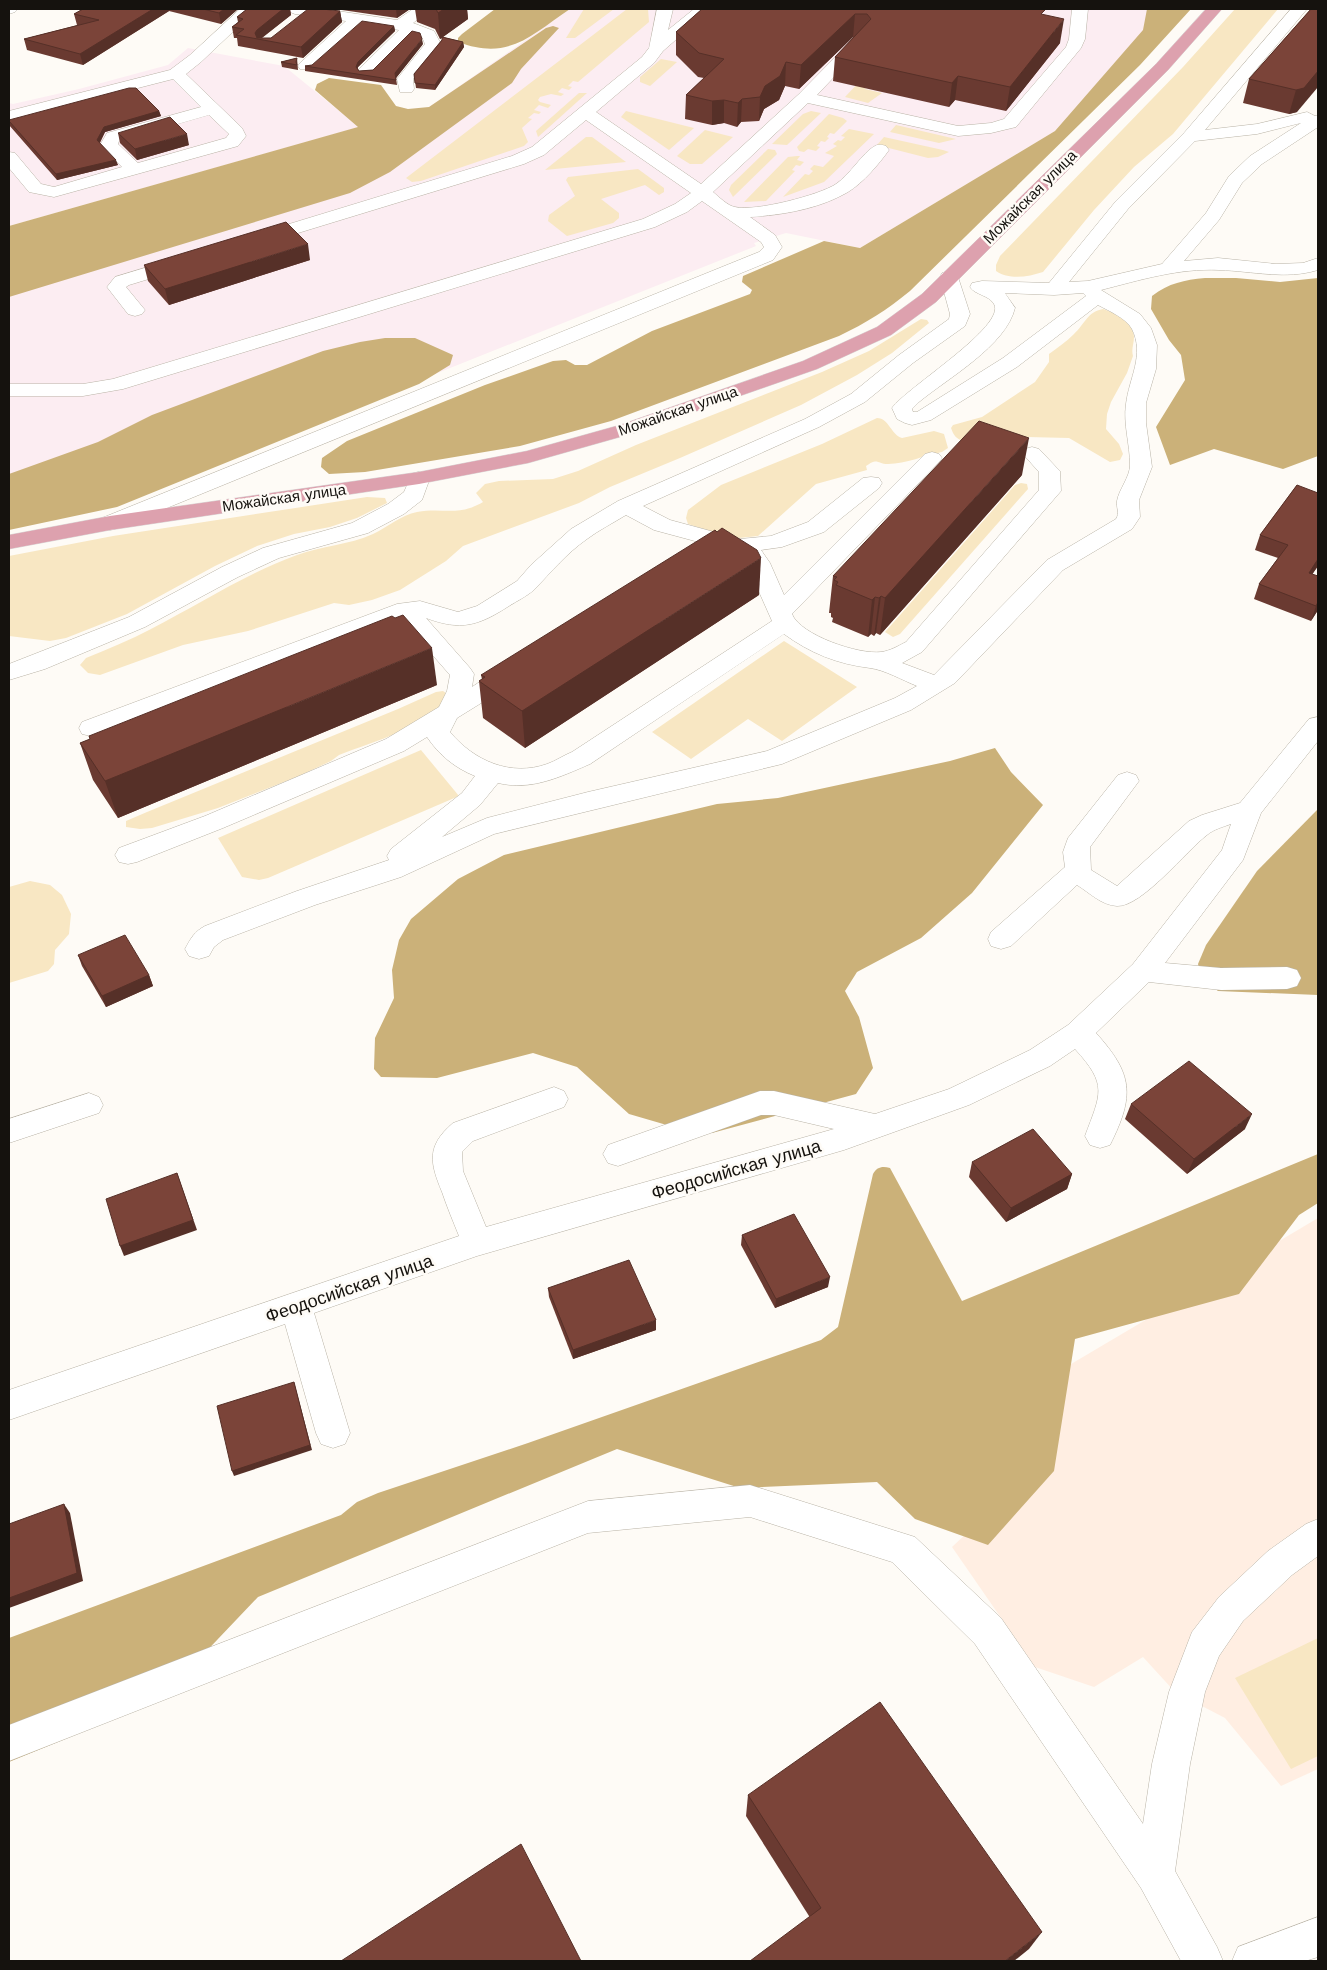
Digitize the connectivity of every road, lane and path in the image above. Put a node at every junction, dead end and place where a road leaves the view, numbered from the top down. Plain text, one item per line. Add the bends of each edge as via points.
1 (249, 9) edge
2 (423, 9) edge
3 (665, 9) edge
4 (703, 9) edge
5 (1080, 9) edge
6 (1214, 9) edge
7 (1299, 9) edge
8 (299, 14) edge
9 (358, 19) junction
10 (405, 26) junction
11 (859, 42) edge
12 (657, 48) junction
13 (306, 66) edge
14 (366, 71) edge
15 (176, 73) junction
16 (406, 89) dead end
17 (805, 97) junction
18 (212, 109) junction
19 (585, 112) junction
20 (1318, 115) edge
21 (9, 116) edge
22 (1318, 120) edge
23 (1190, 137) junction
24 (880, 150) dead end
25 (9, 157) edge
26 (134, 170) junction
27 (702, 193) junction
28 (731, 213) junction
29 (236, 246) edge
30 (198, 258) edge
31 (1318, 264) edge
32 (1168, 268) junction
33 (949, 277) junction
34 (982, 287) junction
35 (1054, 289) junction
36 (1093, 292) junction
37 (135, 310) dead end
38 (9, 390) edge
39 (1032, 453) dead end
40 (932, 458) dead end
41 (418, 478) junction
42 (871, 483) dead end
43 (626, 506) junction
44 (110, 523) junction
45 (9, 542) edge
46 (731, 544) junction
47 (697, 558) edge
48 (405, 609) junction
49 (782, 618) junction
50 (530, 662) edge
51 (877, 662) junction
52 (9, 672) edge
53 (936, 684) junction
54 (446, 713) junction
55 (1318, 725) edge
56 (91, 728) dead end
57 (491, 774) junction
58 (1127, 781) dead end
59 (1248, 810) junction
60 (128, 855) dead end
61 (392, 870) junction
62 (1079, 874) junction
63 (1001, 939) dead end
64 (199, 949) dead end
65 (1143, 971) junction
66 (1287, 978) dead end
67 (1078, 1033) junction
68 (554, 1099) dead end
69 (88, 1105) dead end
70 (874, 1126) junction
71 (9, 1131) edge
72 (1100, 1136) dead end
73 (618, 1154) dead end
74 (477, 1243) junction
75 (296, 1307) junction
76 (9, 1405) edge
77 (333, 1433) dead end
78 (1318, 1536) edge
79 (9, 1743) edge
80 (1155, 1874) junction
81 (1318, 1937) edge
82 (1203, 1961) edge
83 (1252, 1961) edge

1 - 15 street
2 - 10 street
3 - 12 street
4 - 12 street
5 - 17 street via 1073,48 1010,123 999,127 958,131
6 - 33 main road, Можайская улица via 1162,66
7 - 23 street
8 - 9 street
9 - 10 street
9 - 13 street
10 - 14 street
10 - 16 street via 428,34 434,44 405,79
11 - 17 street
12 - 19 street via 648,60
15 - 18 street
15 - 21 street
17 - 27 street
18 - 26 street via 113,136 110,145
18 - 26 street via 236,132 238,136 232,142
19 - 27 street
19 - 29 street via 538,151 518,160
20 - 23 street via 1257,129
22 - 32 street via 1256,160 1235,180 1213,216
23 - 35 street via 1122,205
24 - 28 street via 842,188 801,204 764,212
25 - 26 street via 35,188 54,192
27 - 28 street
27 - 38 street via 681,208 649,223 116,385 83,390
28 - 44 street via 768,239 773,247 766,256
30 - 37 street via 122,281 116,288
31 - 32 street via 1276,270 1218,264
32 - 36 street
33 - 34 street
33 - 41 main road, Можайская улица via 900,322 810,364 582,443
33 - 43 street via 960,314 958,322 858,398 812,423
34 - 35 street
34 - 36 street via 1002,302 1005,308 1003,319 995,331 970,353 907,402 902,408 904,415 912,419 924,416 1019,356
35 - 36 street
36 - 53 street via 1133,318 1147,345 1146,369 1136,403 1141,467 1128,500 1128,517 1124,524 1055,565 947,677
39 - 51 street via 1049,471 1050,491 914,647 893,659
40 - 49 street
41 - 44 main road, Можайская улица
41 - 52 street via 414,495 360,528 271,553 137,622 37,664
42 - 46 street via 816,527 774,542
43 - 46 street via 662,525
43 - 48 street via 579,534 525,586 472,617 458,620 420,608
44 - 45 main road, Можайская улица
46 - 47 street
46 - 49 street via 752,553 759,563
48 - 54 street via 462,674 458,691
48 - 56 street
49 - 51 street via 801,636 833,652 860,661
49 - 57 street via 581,758 552,772 520,778
50 - 54 street
51 - 53 street
53 - 61 street via 903,704 773,758 487,828
54 - 57 street via 437,733 447,747
54 - 60 street via 395,745
55 - 59 street, Феодосийская улица
57 - 61 street via 471,799 406,850
58 - 62 street via 1077,844
59 - 62 street via 1198,828 1125,895 1109,895
59 - 65 street, Феодосийская улица via 1234,854
61 - 64 street via 214,933 203,940
62 - 63 street via 1071,875
65 - 66 street via 1221,978
65 - 67 street, Феодосийская улица
67 - 70 street, Феодосийская улица via 999,1079
67 - 72 street via 1112,1074 1112,1104
68 - 74 street via 463,1132 447,1148 448,1171
69 - 71 street
70 - 73 street via 774,1103 760,1103
70 - 74 street, Феодосийская улица via 834,1141
74 - 75 street, Феодосийская улица
75 - 76 street, Феодосийская улица
75 - 77 street
78 - 80 street via 1280,1563 1230,1609 1204,1645 1187,1692 1173,1755
79 - 80 street via 588,1517 750,1501 903,1549 988,1631
80 - 82 street
81 - 83 street

